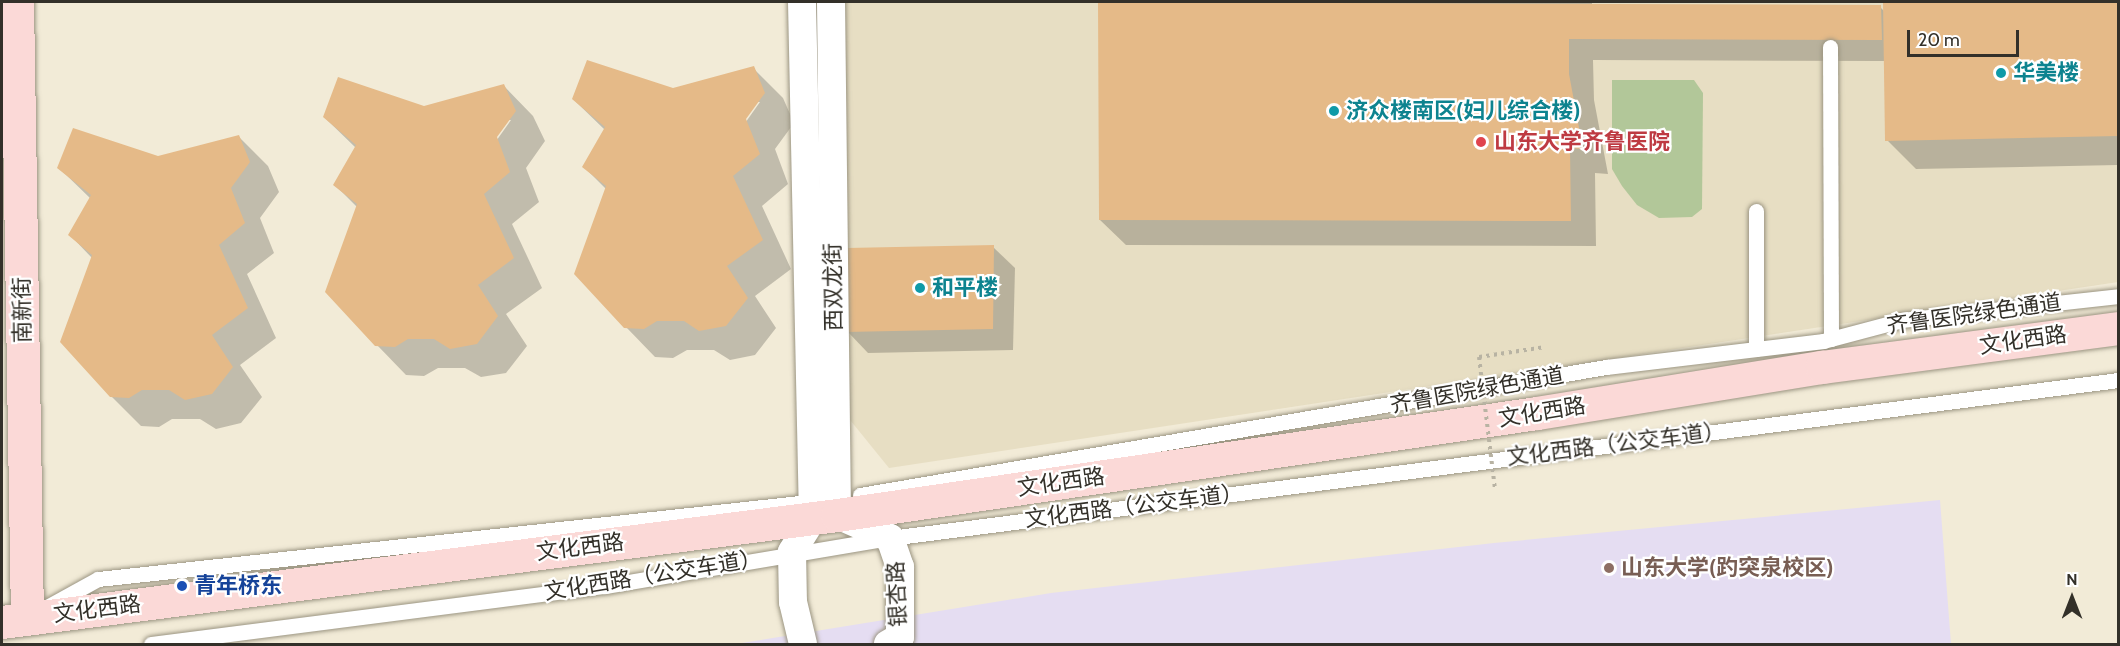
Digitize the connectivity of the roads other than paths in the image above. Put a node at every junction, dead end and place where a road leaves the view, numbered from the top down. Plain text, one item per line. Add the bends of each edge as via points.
1 (17, 2) edge
2 (801, 2) edge
3 (831, 2) edge
4 (1830, 47) dead end
5 (1756, 211) dead end
6 (2118, 296) edge
7 (2118, 328) edge
8 (1831, 339) junction
9 (1756, 349) junction
10 (2118, 380) edge
11 (825, 508) junction
12 (890, 538) junction
13 (792, 565) junction
14 (14, 620) edge
15 (151, 645) edge
16 (803, 645) edge
17 (888, 645) edge

1 - 14 main road, 南新街
2 - 11 street, 西双龙街
3 - 11 street, 西双龙街
4 - 8 lane
5 - 9 lane
6 - 8 lane, 齐鲁医院绿色通道 via 1902,320
7 - 11 main road, 文化西路 via 1822,367 1537,413
8 - 9 lane, 齐鲁医院绿色通道
9 - 11 lane, 齐鲁医院绿色通道 via 1606,367
10 - 12 lane, 文化西路（公交车道）
11 - 12 street
11 - 13 street
11 - 14 main road, 文化西路
12 - 13 lane, 文化西路（公交车道）
12 - 17 street, 银杏路 via 900,567 900,637
13 - 15 lane, 文化西路（公交车道）
13 - 16 street via 793,602

